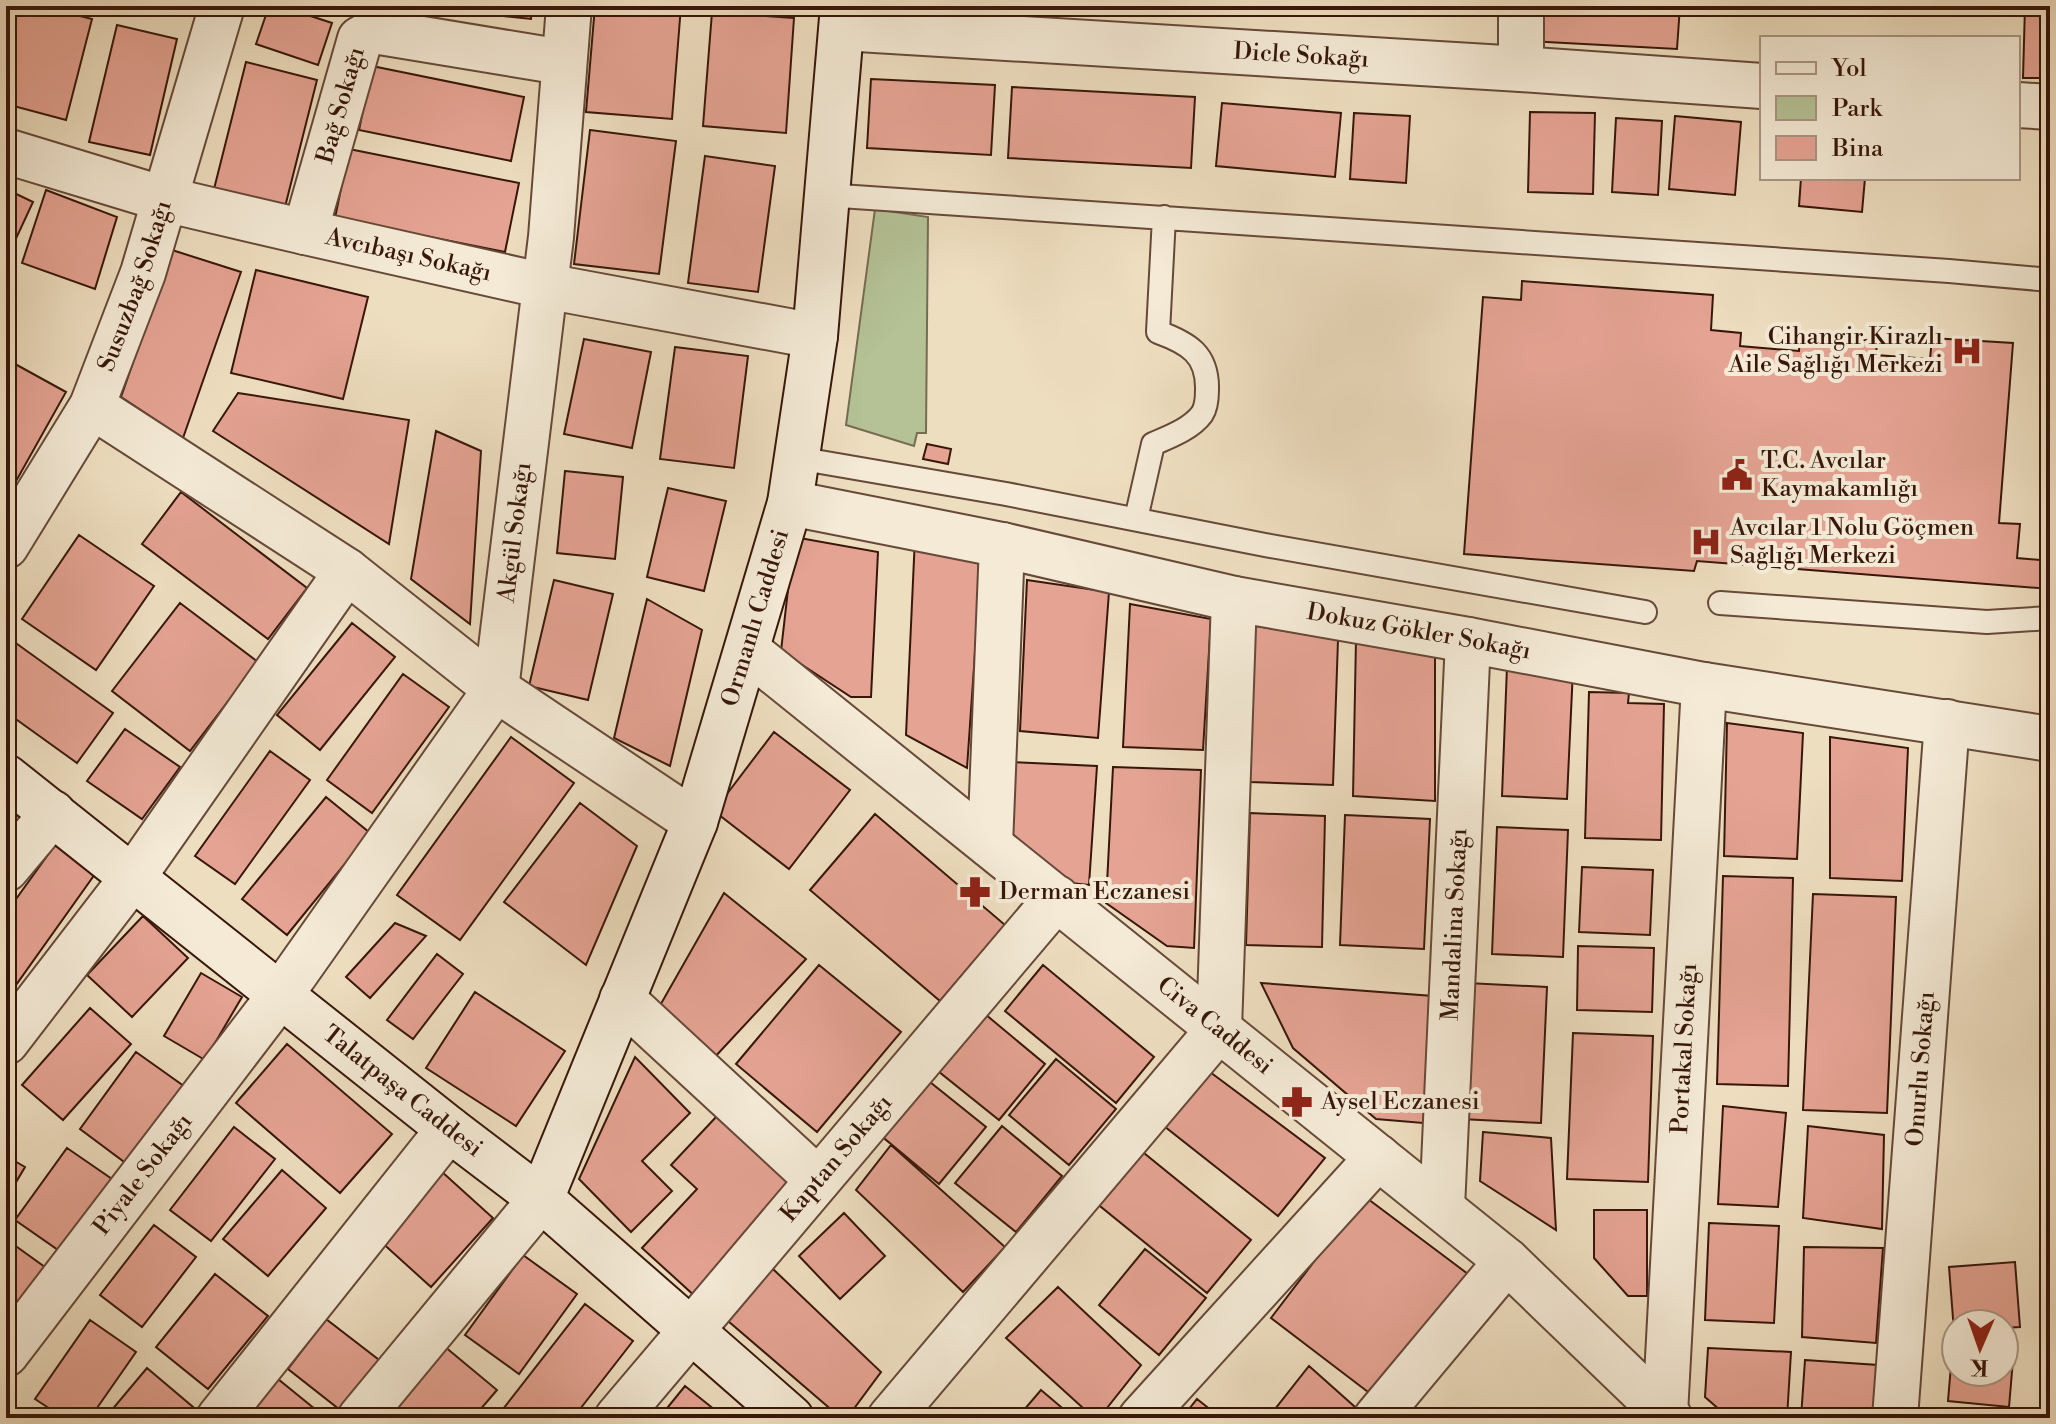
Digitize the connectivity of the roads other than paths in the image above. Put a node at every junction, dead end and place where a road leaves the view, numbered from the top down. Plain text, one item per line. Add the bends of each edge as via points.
1 (222, 6) edge
2 (569, 6) edge
3 (1521, 6) edge
4 (842, 17) edge
5 (562, 62) junction
6 (1521, 69) junction
7 (1760, 86) edge
8 (2020, 105) edge
9 (2050, 107) edge
10 (6, 151) edge
11 (825, 195) junction
12 (164, 199) junction
13 (1164, 217) junction
14 (305, 232) junction
15 (2050, 280) edge
16 (545, 286) junction
17 (815, 336) junction
18 (92, 406) junction
19 (797, 458) junction
20 (790, 503) junction
21 (1136, 519) junction
22 (1002, 545) junction
23 (6, 546) edge
24 (347, 571) junction
25 (1234, 599) junction
26 (1720, 603) dead end
27 (1645, 612) dead end
28 (2050, 618) edge
29 (1468, 640) junction
30 (747, 650) junction
31 (1704, 685) junction
32 (496, 689) junction
33 (1947, 722) junction
34 (2050, 739) edge
35 (6, 777) edge
36 (53, 813) junction
37 (695, 822) junction
38 (990, 845) junction
39 (6, 869) edge
40 (133, 877) junction
41 (1057, 898) junction
42 (281, 994) junction
43 (622, 999) junction
44 (1219, 1029) junction
45 (6, 1042) edge
46 (449, 1129) junction
47 (1378, 1157) junction
48 (818, 1180) junction
49 (541, 1199) junction
50 (1442, 1208) junction
51 (1507, 1261) junction
52 (690, 1330) junction
53 (6, 1354) edge
54 (1668, 1416) edge
55 (219, 1418) edge
56 (360, 1418) edge
57 (617, 1418) edge
58 (791, 1418) edge
59 (890, 1418) edge
60 (1141, 1418) edge
61 (1376, 1418) edge
62 (1895, 1418) edge

1 - 12 street, Susuzbağ Sokağı
2 - 5 street, Akgül Sokağı
3 - 6 street
4 - 6 street, Dicle Sokağı
4 - 11 street, Ormanlı Caddesi
5 - 14 street, Bağ Sokağı via 374,31 360,39
5 - 16 street, Akgül Sokağı
6 - 7 street, Dicle Sokağı
8 - 9 street
10 - 12 street, Avcıbaşı Sokağı
11 - 13 lane
11 - 17 street, Ormanlı Caddesi
12 - 14 street, Avcıbaşı Sokağı
12 - 18 street, Susuzbağ Sokağı via 143,273
13 - 15 lane
13 - 21 lane via 1158,332 1184,342 1198,355 1208,377 1207,398 1203,413 1180,432 1153,444
14 - 16 street, Avcıbaşı Sokağı
16 - 17 street, Avcıbaşı Sokağı
16 - 32 street, Akgül Sokağı
17 - 19 street, Ormanlı Caddesi
18 - 23 street, Susuzbağ Sokağı
18 - 24 street
19 - 20 street, Ormanlı Caddesi
19 - 21 lane
20 - 22 street, Dokuz Gökler Sokağı
20 - 30 street, Ormanlı Caddesi
21 - 27 lane
22 - 25 street, Dokuz Gökler Sokağı
22 - 38 street
24 - 32 street
24 - 40 street
25 - 29 street, Dokuz Gökler Sokağı
25 - 44 street
26 - 28 lane via 1987,622
29 - 31 street, Dokuz Gökler Sokağı
29 - 50 street, Mandalina Sokağı
30 - 37 street, Ormanlı Caddesi
30 - 38 street, Civa Caddesi
31 - 33 street, Dokuz Gökler Sokağı
31 - 54 street, Portakal Sokağı
32 - 37 street
32 - 42 street, Akgül Sokağı
33 - 34 street, Dokuz Gökler Sokağı
33 - 62 street, Onurlu Sokağı
35 - 36 street, Talatpaşa Caddesi
36 - 39 street
36 - 40 street, Talatpaşa Caddesi
37 - 43 street, Ormanlı Caddesi
38 - 41 street, Civa Caddesi
40 - 42 street, Talatpaşa Caddesi
40 - 45 street
41 - 44 street, Civa Caddesi
41 - 48 street, Kaptan Sokağı
42 - 46 street, Talatpaşa Caddesi
42 - 53 street, Piyale Sokağı
43 - 48 street
43 - 49 street, Ormanlı Caddesi
44 - 47 street, Civa Caddesi
44 - 59 street
46 - 49 street, Talatpaşa Caddesi
46 - 55 street
47 - 50 street, Civa Caddesi
47 - 60 street
48 - 52 street, Kaptan Sokağı
49 - 52 street, Talatpaşa Caddesi
49 - 56 street, Ormanlı Caddesi
50 - 51 street, Civa Caddesi
51 - 54 street, Civa Caddesi
51 - 61 street
52 - 57 street, Kaptan Sokağı
52 - 58 street, Talatpaşa Caddesi

